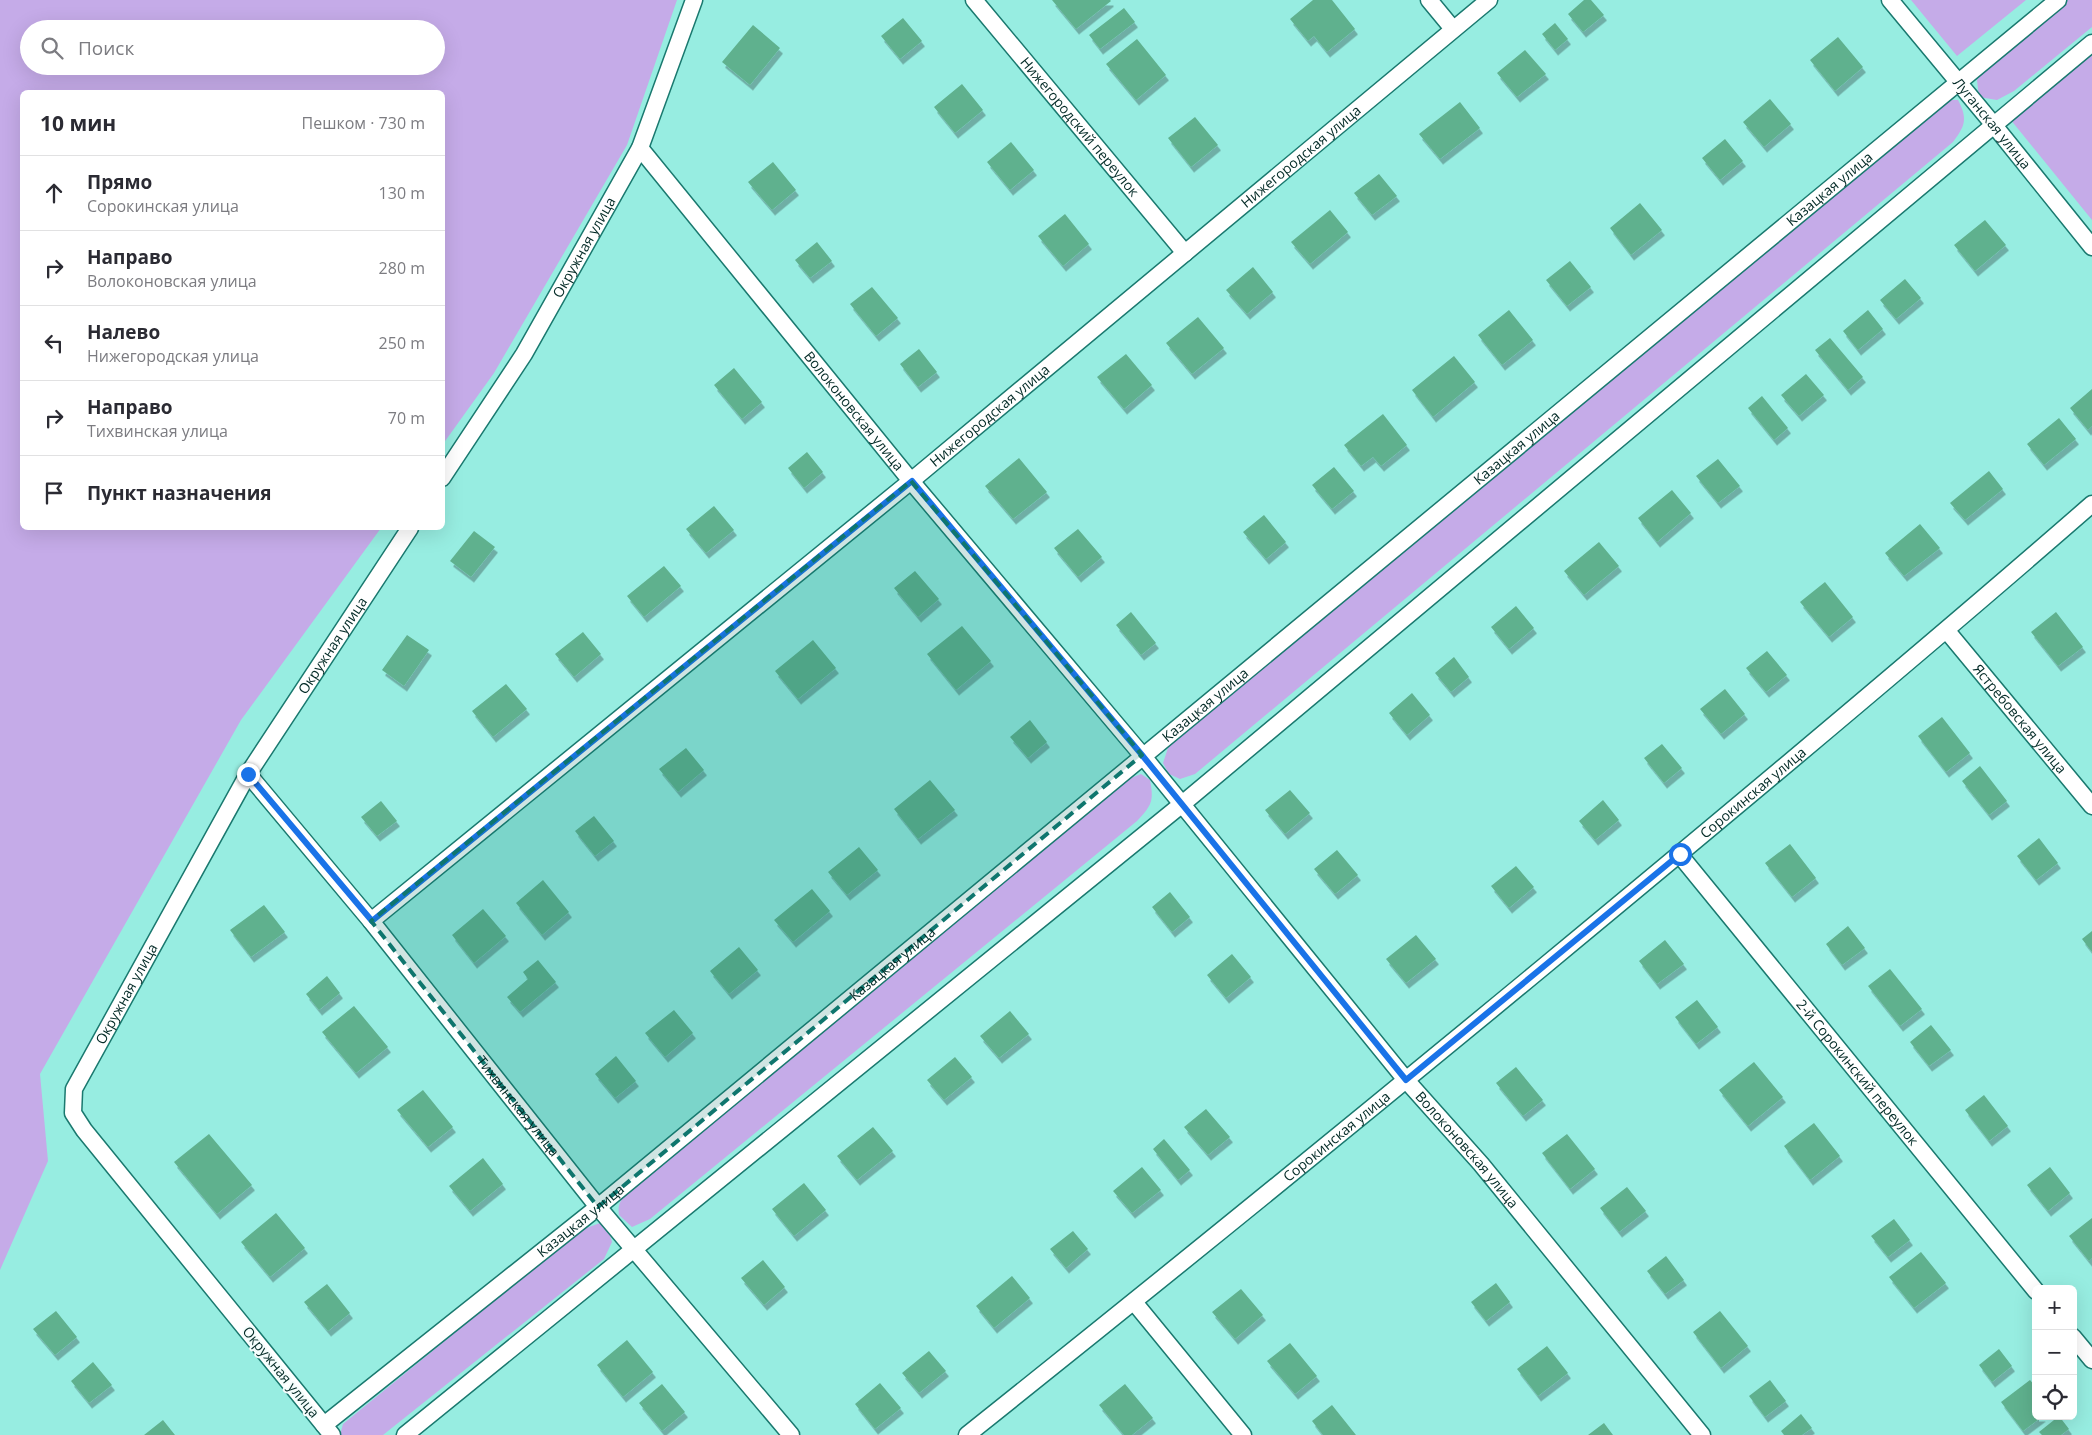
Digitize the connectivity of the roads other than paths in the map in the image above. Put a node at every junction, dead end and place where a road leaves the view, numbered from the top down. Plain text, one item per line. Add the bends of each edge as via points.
1 (694, 0) edge
2 (974, 0) edge
3 (1430, 0) edge
4 (1489, 0) edge
5 (1890, 0) edge
6 (2058, 0) edge
7 (1453, 29) junction
8 (2092, 43) edge
9 (1958, 82) junction
10 (1993, 124) junction
11 (640, 148) junction
12 (2092, 247) edge
13 (1185, 253) junction
14 (445, 473) edge
15 (912, 481) junction
16 (2092, 504) edge
17 (409, 530) edge
18 (1947, 631) junction
19 (1142, 755) junction
20 (248, 774) junction
21 (1181, 805) junction
22 (2092, 806) edge
23 (1680, 854) junction
24 (372, 921) junction
25 (1406, 1080) junction
26 (598, 1206) junction
27 (633, 1248) junction
28 (2032, 1286) edge
29 (1134, 1302) junction
30 (2077, 1342) edge
31 (2092, 1360) edge
32 (328, 1430) edge
33 (405, 1435) edge
34 (791, 1435) edge
35 (967, 1435) edge
36 (1243, 1435) edge
37 (1702, 1435) edge

1 - 11 street, Окружная улица
2 - 13 street, Нижегородский переулок
3 - 7 street
4 - 7 street, Нижегородская улица
5 - 9 street, Луганская улица
6 - 9 street, Казацкая улица
7 - 13 street, Нижегородская улица
8 - 10 street
9 - 10 street, Луганская улица
9 - 19 street, Казацкая улица
10 - 12 street, Луганская улица
10 - 21 street
11 - 14 street, Окружная улица via 524,354
11 - 15 street, Волоконовская улица
13 - 15 street, Нижегородская улица
15 - 19 street, Волоконовская улица
15 - 24 street, Нижегородская улица
16 - 18 street, Сорокинская улица
17 - 20 street, Окружная улица
18 - 22 street, Ястребовская улица
18 - 23 street, Сорокинская улица
19 - 21 street, Волоконовская улица
19 - 26 street, Казацкая улица
20 - 24 street, Тихвинская улица
20 - 32 street, Окружная улица via 74,1088 74,1113 84,1130
21 - 25 street, Волоконовская улица
21 - 27 street
23 - 25 street, Сорокинская улица
23 - 28 street, 2-й Сорокинский переулок
24 - 26 street, Тихвинская улица
25 - 29 street, Сорокинская улица
25 - 37 street, Волоконовская улица via 1481,1164
26 - 27 street, Тихвинская улица
26 - 32 street, Казацкая улица
27 - 33 street
27 - 34 street, Тихвинская улица
29 - 35 street, Сорокинская улица
29 - 36 street
30 - 31 street

